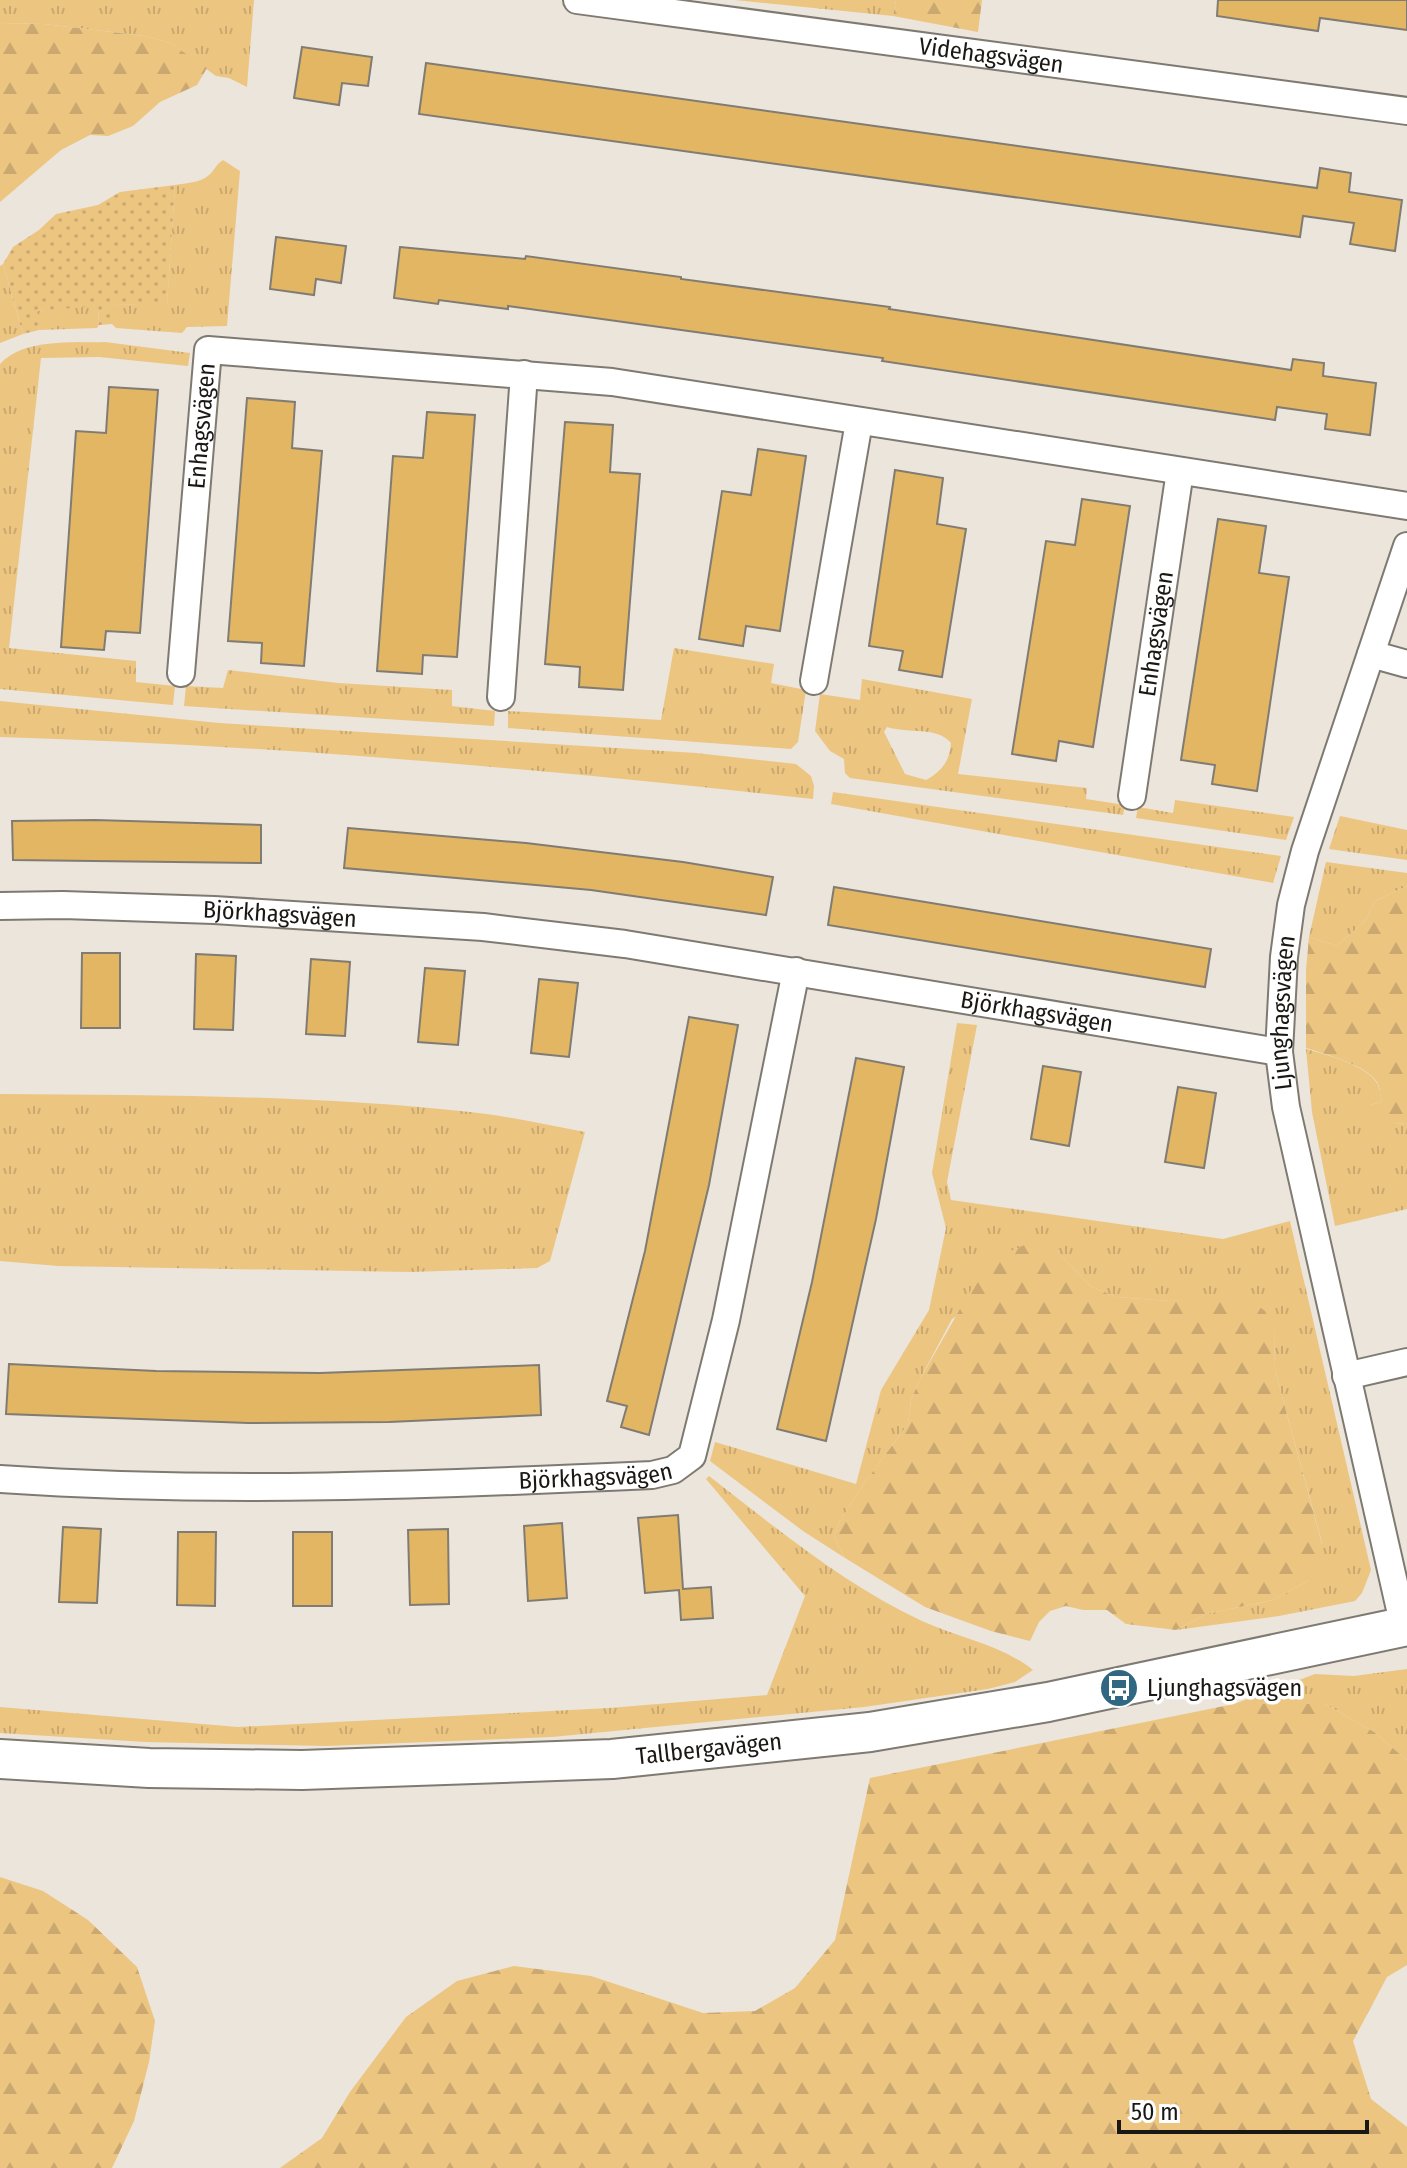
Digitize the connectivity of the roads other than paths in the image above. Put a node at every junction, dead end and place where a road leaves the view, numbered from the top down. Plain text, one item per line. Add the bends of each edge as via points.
1 (577, 0) edge
2 (1407, 111) edge
3 (524, 374) junction
4 (859, 422) junction
5 (1180, 471) junction
6 (1407, 506) edge
7 (1407, 546) edge
8 (1371, 654) junction
9 (1407, 664) edge
10 (181, 673) dead end
11 (814, 681) dead end
12 (501, 697) dead end
13 (1132, 796) dead end
14 (0, 906) edge
15 (796, 971) junction
16 (1279, 1052) junction
17 (1407, 1362) edge
18 (1346, 1376) junction
19 (0, 1479) edge
20 (1405, 1626) edge
21 (0, 1759) edge

1 - 2 street, Videhagsvägen
3 - 4 street, Enhagsvägen via 612,382
3 - 10 street, Enhagsvägen via 208,350
3 - 12 street
4 - 5 street, Enhagsvägen
4 - 11 street
5 - 6 street, Enhagsvägen
5 - 13 street, Enhagsvägen
7 - 8 street, Ljunghagsvägen
8 - 9 street
8 - 16 street, Ljunghagsvägen via 1291,905
14 - 15 street, Björkhagsvägen via 214,910 469,926
15 - 16 street, Björkhagsvägen
15 - 19 street, Björkhagsvägen via 726,1320 692,1456 673,1470 460,1484 279,1487
16 - 18 street, Ljunghagsvägen via 1286,1107
17 - 18 street
18 - 20 street, Ljunghagsvägen
20 - 21 street, Tallbergavägen via 1018,1707 870,1732 612,1759 302,1770

